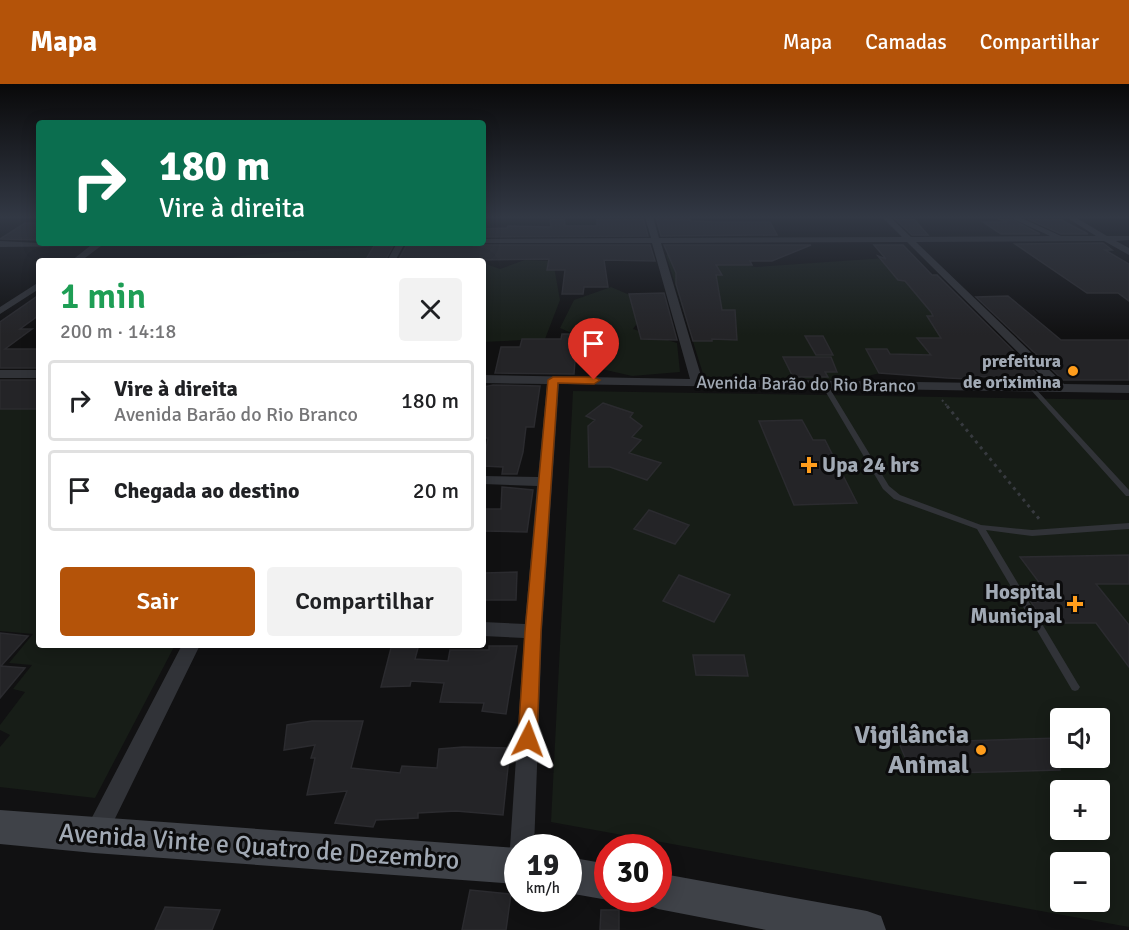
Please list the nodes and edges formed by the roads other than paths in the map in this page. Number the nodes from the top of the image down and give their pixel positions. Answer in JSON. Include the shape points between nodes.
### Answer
{"nodes":[{"id":1,"x":661,"y":256,"type":"edge"},
{"id":2,"x":926,"y":256,"type":"edge"},
{"id":3,"x":36,"y":287,"type":"edge"},
{"id":4,"x":0,"y":312,"type":"edge"},
{"id":5,"x":0,"y":374,"type":"edge"},
{"id":6,"x":36,"y":374,"type":"edge"},
{"id":7,"x":486,"y":379,"type":"edge"},
{"id":8,"x":553,"y":380,"type":"junction"},
{"id":9,"x":697,"y":382,"type":"junction"},
{"id":10,"x":824,"y":384,"type":"junction"},
{"id":11,"x":1032,"y":388,"type":"junction"},
{"id":12,"x":1062,"y":389,"type":"junction"},
{"id":13,"x":1129,"y":389,"type":"edge"},
{"id":14,"x":486,"y":480,"type":"edge"},
{"id":15,"x":546,"y":482,"type":"junction"},
{"id":16,"x":1129,"y":494,"type":"edge"},
{"id":17,"x":1129,"y":526,"type":"edge"},
{"id":18,"x":980,"y":527,"type":"junction"},
{"id":19,"x":486,"y":629,"type":"edge"},
{"id":20,"x":533,"y":631,"type":"junction"},
{"id":21,"x":189,"y":648,"type":"edge"},
{"id":22,"x":1075,"y":687,"type":"dead end"},
{"id":23,"x":0,"y":827,"type":"edge"},
{"id":24,"x":523,"y":834,"type":"edge"},
{"id":25,"x":94,"y":836,"type":"junction"},
{"id":26,"x":504,"y":865,"type":"edge"},
{"id":27,"x":672,"y":894,"type":"edge"},
{"id":28,"x":867,"y":930,"type":"edge"}],
"edges":[{"from":1,"to":9,"type":"street"},
{"from":2,"to":12,"type":"street"},
{"from":3,"to":4,"type":"street"},
{"from":5,"to":6,"type":"street"},
{"from":7,"to":8,"type":"street","name":"Avenida Barão do Rio Branco"},
{"from":8,"to":9,"type":"street","name":"Avenida Barão do Rio Branco"},
{"from":8,"to":15,"type":"street"},
{"from":9,"to":10,"type":"street","name":"Avenida Barão do Rio Branco"},
{"from":10,"to":11,"type":"street","name":"Avenida Barão do Rio Branco"},
{"from":10,"to":18,"type":"lane","via":[[890,492]]},
{"from":11,"to":12,"type":"street","name":"Avenida Barão do Rio Branco"},
{"from":11,"to":16,"type":"lane"},
{"from":12,"to":13,"type":"street","name":"Avenida Barão do Rio Branco"},
{"from":14,"to":15,"type":"street"},
{"from":15,"to":20,"type":"street"},
{"from":17,"to":18,"type":"lane","via":[[1032,533]]},
{"from":18,"to":22,"type":"lane"},
{"from":19,"to":20,"type":"street"},
{"from":20,"to":24,"type":"street"},
{"from":21,"to":25,"type":"street"},
{"from":23,"to":25,"type":"street","name":"Avenida Vinte e Quatro de Dezembro"},
{"from":25,"to":26,"type":"street","name":"Avenida Vinte e Quatro de Dezembro"},
{"from":27,"to":28,"type":"street"}]}
